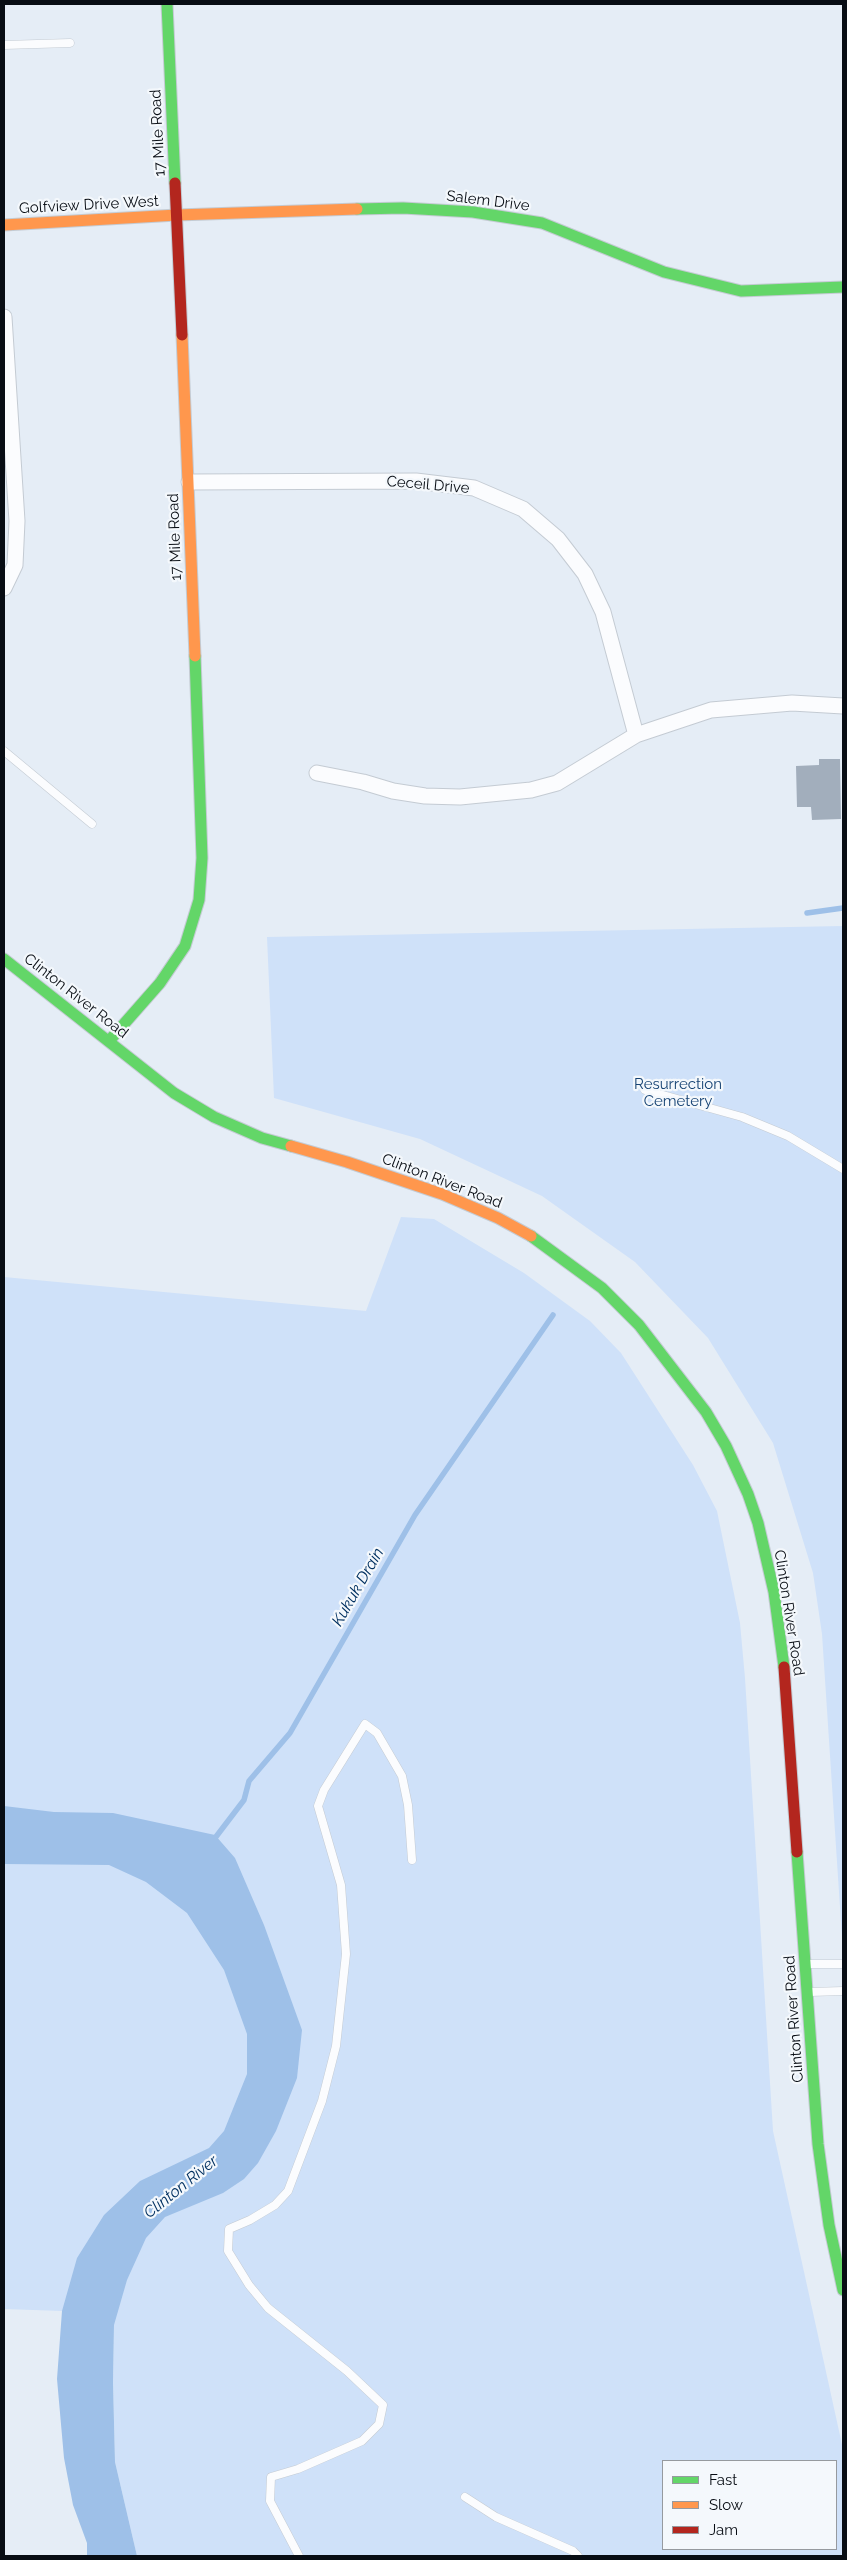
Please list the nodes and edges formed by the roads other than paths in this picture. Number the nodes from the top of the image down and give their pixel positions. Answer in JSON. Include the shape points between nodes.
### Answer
{"nodes":[{"id":1,"x":167,"y":4,"type":"edge"},
{"id":2,"x":70,"y":43,"type":"dead end"},
{"id":3,"x":4,"y":45,"type":"edge"},
{"id":4,"x":177,"y":215,"type":"junction"},
{"id":5,"x":4,"y":225,"type":"edge"},
{"id":6,"x":843,"y":288,"type":"edge"},
{"id":7,"x":4,"y":317,"type":"edge"},
{"id":8,"x":189,"y":482,"type":"junction"},
{"id":9,"x":4,"y":588,"type":"edge"},
{"id":10,"x":843,"y":706,"type":"edge"},
{"id":11,"x":636,"y":735,"type":"junction"},
{"id":12,"x":4,"y":751,"type":"edge"},
{"id":13,"x":317,"y":773,"type":"dead end"},
{"id":14,"x":92,"y":824,"type":"dead end"},
{"id":15,"x":4,"y":959,"type":"edge"},
{"id":16,"x":109,"y":1041,"type":"junction"},
{"id":17,"x":645,"y":1090,"type":"dead end"},
{"id":18,"x":843,"y":1169,"type":"edge"},
{"id":19,"x":412,"y":1860,"type":"dead end"},
{"id":20,"x":806,"y":1964,"type":"junction"},
{"id":21,"x":843,"y":1964,"type":"edge"},
{"id":22,"x":843,"y":1991,"type":"edge"},
{"id":23,"x":808,"y":1992,"type":"junction"},
{"id":24,"x":843,"y":2290,"type":"edge"},
{"id":25,"x":465,"y":2497,"type":"dead end"},
{"id":26,"x":299,"y":2556,"type":"edge"},
{"id":27,"x":578,"y":2556,"type":"edge"}],
"edges":[{"from":1,"to":4,"type":"street","name":"17 Mile Road"},
{"from":2,"to":3,"type":"lane"},
{"from":4,"to":5,"type":"street","name":"Golfview Drive West"},
{"from":4,"to":6,"type":"street","name":"Salem Drive","via":[[404,208],[500,215],[542,223],[664,272],[734,290]]},
{"from":4,"to":8,"type":"street","name":"17 Mile Road"},
{"from":7,"to":9,"type":"street","via":[[17,521],[15,565]]},
{"from":8,"to":11,"type":"street","name":"Ceceil Drive","via":[[416,481],[474,488],[523,509],[558,539],[585,574],[603,612]]},
{"from":8,"to":16,"type":"street","name":"17 Mile Road","via":[[202,858],[199,900],[178,958]]},
{"from":10,"to":11,"type":"street","via":[[792,703],[711,710]]},
{"from":11,"to":13,"type":"street","via":[[557,783],[531,790],[425,796],[393,792]]},
{"from":12,"to":14,"type":"lane"},
{"from":15,"to":16,"type":"street","name":"Clinton River Road"},
{"from":16,"to":20,"type":"street","name":"Clinton River Road","via":[[174,1093],[214,1117],[262,1138],[442,1194],[535,1238],[602,1288],[668,1360],[726,1446],[748,1494],[767,1558],[784,1666]]},
{"from":17,"to":18,"type":"lane","via":[[742,1117],[788,1136]]},
{"from":19,"to":26,"type":"lane","via":[[408,1804],[402,1776],[377,1733],[366,1724],[324,1790],[318,1806],[341,1885],[346,1954],[336,2046],[322,2101],[288,2192],[250,2220],[230,2229],[228,2251],[268,2308],[384,2404],[379,2424],[362,2441],[271,2477],[270,2501]]},
{"from":20,"to":21,"type":"lane"},
{"from":20,"to":23,"type":"street","name":"Clinton River Road"},
{"from":22,"to":23,"type":"lane"},
{"from":23,"to":24,"type":"street","name":"Clinton River Road","via":[[818,2144],[829,2225]]},
{"from":25,"to":27,"type":"lane","via":[[496,2517]]}]}
